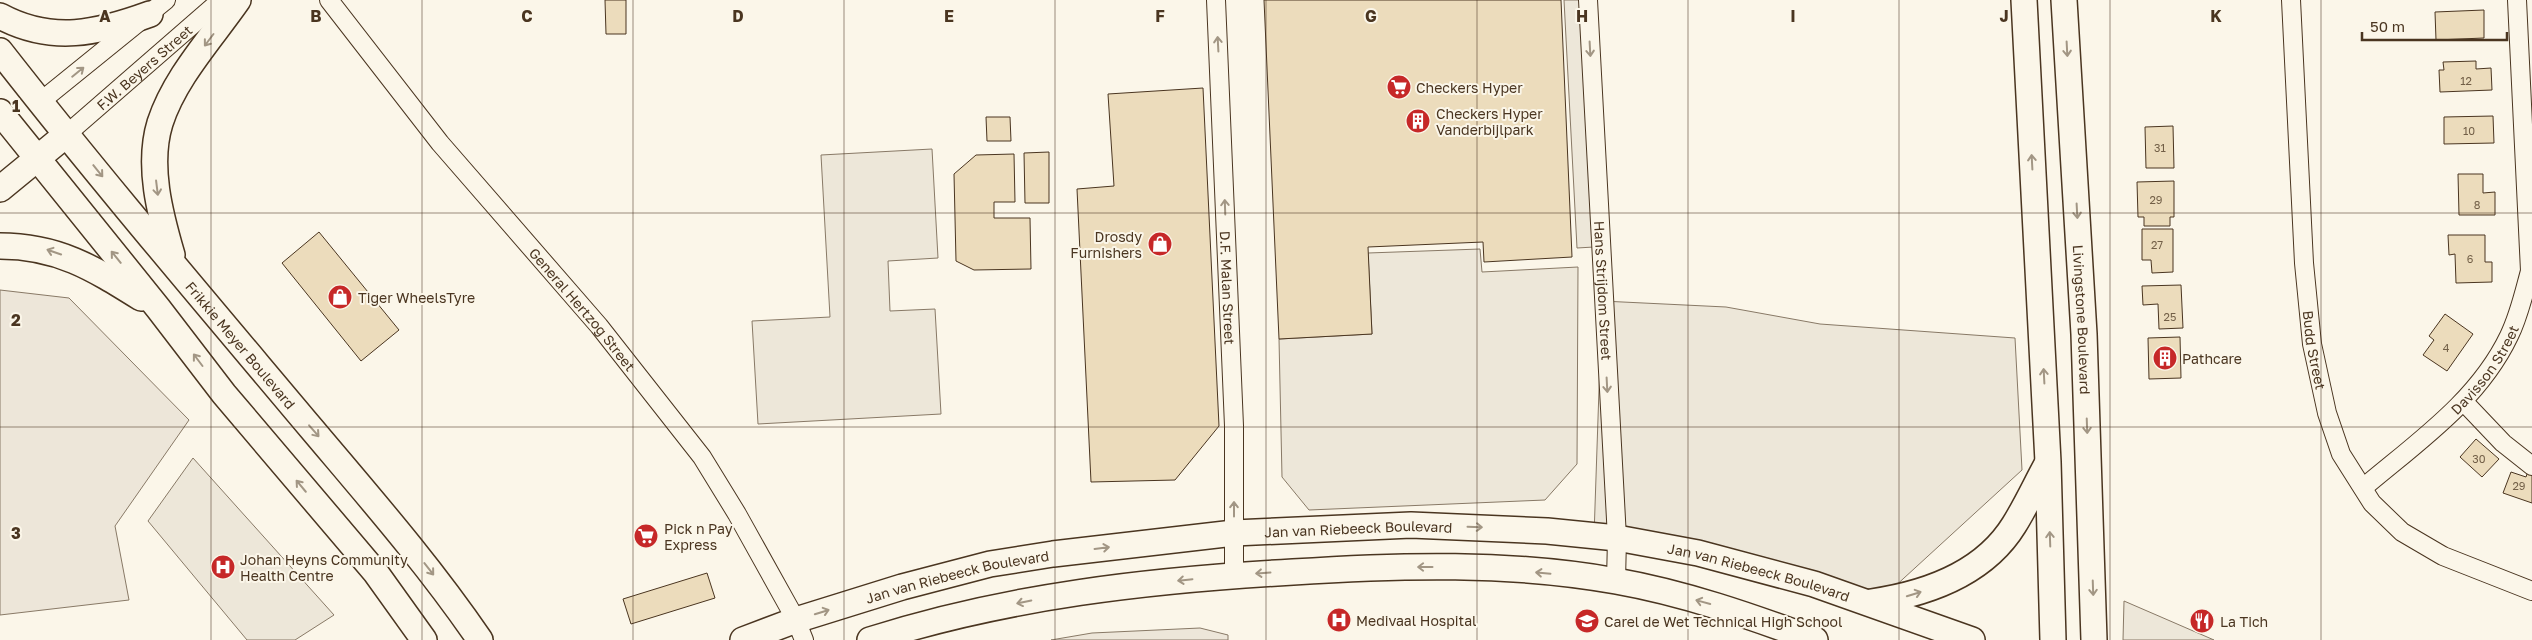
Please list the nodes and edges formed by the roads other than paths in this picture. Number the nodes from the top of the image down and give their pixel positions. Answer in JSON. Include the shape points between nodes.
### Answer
{"nodes":[{"id":1,"x":221,"y":0,"type":"edge"},
{"id":2,"x":238,"y":0,"type":"edge"},
{"id":3,"x":329,"y":0,"type":"edge"},
{"id":4,"x":1216,"y":0,"type":"edge"},
{"id":5,"x":1588,"y":0,"type":"edge"},
{"id":6,"x":2024,"y":0,"type":"edge"},
{"id":7,"x":2064,"y":0,"type":"edge"},
{"id":8,"x":2291,"y":0,"type":"edge"},
{"id":9,"x":2517,"y":0,"type":"edge"},
{"id":10,"x":158,"y":7,"type":"edge"},
{"id":11,"x":0,"y":16,"type":"edge"},
{"id":12,"x":0,"y":51,"type":"edge"},
{"id":13,"x":2526,"y":51,"type":"edge"},
{"id":14,"x":40,"y":102,"type":"junction"},
{"id":15,"x":4,"y":125,"type":"edge"},
{"id":16,"x":67,"y":134,"type":"junction"},
{"id":17,"x":36,"y":158,"type":"junction"},
{"id":18,"x":0,"y":189,"type":"edge"},
{"id":19,"x":0,"y":246,"type":"edge"},
{"id":20,"x":175,"y":265,"type":"junction"},
{"id":21,"x":2531,"y":271,"type":"edge"},
{"id":22,"x":158,"y":308,"type":"junction"},
{"id":23,"x":2464,"y":402,"type":"junction"},
{"id":24,"x":2048,"y":462,"type":"junction"},
{"id":25,"x":2532,"y":466,"type":"edge"},
{"id":26,"x":2363,"y":488,"type":"junction"},
{"id":27,"x":1234,"y":533,"type":"junction"},
{"id":28,"x":1617,"y":538,"type":"junction"},
{"id":29,"x":1234,"y":575,"type":"junction"},
{"id":30,"x":1616,"y":581,"type":"junction"},
{"id":31,"x":2532,"y":590,"type":"edge"},
{"id":32,"x":1866,"y":602,"type":"junction"},
{"id":33,"x":800,"y":630,"type":"edge"},
{"id":34,"x":424,"y":640,"type":"edge"},
{"id":35,"x":480,"y":640,"type":"edge"},
{"id":36,"x":743,"y":640,"type":"edge"},
{"id":37,"x":870,"y":640,"type":"edge"},
{"id":38,"x":1815,"y":640,"type":"edge"},
{"id":39,"x":1972,"y":640,"type":"edge"},
{"id":40,"x":2053,"y":640,"type":"edge"},
{"id":41,"x":2094,"y":640,"type":"edge"}],
"edges":[{"from":1,"to":16,"type":"street","name":"F.W. Beyers Street"},
{"from":2,"to":20,"type":"street","one_way":true,"via":[[180,83],[160,124],[156,152],[160,216]]},
{"from":3,"to":33,"type":"street","name":"General Hertzog Street","via":[[440,143],[599,326],[702,457],[738,514]]},
{"from":27,"to":4,"type":"street","name":"D.F. Malan Street","one_way":true,"via":[[1234,426]]},
{"from":5,"to":28,"type":"street","name":"Hans Strijdom Street","one_way":true},
{"from":24,"to":6,"type":"street","one_way":true},
{"from":7,"to":41,"type":"street","name":"Livingstone Boulevard","one_way":true,"via":[[2084,334]]},
{"from":8,"to":26,"type":"street","name":"Budd Street","via":[[2304,263],[2312,344],[2330,422],[2342,454]]},
{"from":9,"to":13,"type":"street","name":"Davisson Street"},
{"from":10,"to":11,"type":"street","via":[[112,28],[66,34],[39,32]]},
{"from":14,"to":10,"type":"street","one_way":true},
{"from":12,"to":14,"type":"street","name":"Frikkie Meyer Boulevard"},
{"from":13,"to":21,"type":"street","name":"Davisson Street"},
{"from":14,"to":15,"type":"street"},
{"from":14,"to":16,"type":"street","name":"Frikkie Meyer Boulevard"},
{"from":15,"to":17,"type":"street"},
{"from":16,"to":17,"type":"street"},
{"from":16,"to":20,"type":"street","name":"Frikkie Meyer Boulevard","one_way":true},
{"from":17,"to":18,"type":"street"},
{"from":22,"to":17,"type":"street","one_way":true},
{"from":22,"to":19,"type":"street","one_way":true,"via":[[76,260],[48,250]]},
{"from":20,"to":35,"type":"street","name":"Frikkie Meyer Boulevard","one_way":true,"via":[[387,516]]},
{"from":21,"to":23,"type":"street","name":"Davisson Street","via":[[2510,335]]},
{"from":34,"to":22,"type":"street","one_way":true,"via":[[376,573],[224,394]]},
{"from":23,"to":25,"type":"street"},
{"from":23,"to":26,"type":"street","name":"Davisson Street"},
{"from":32,"to":24,"type":"street","one_way":true,"via":[[1907,597],[1959,577],[1982,559],[2013,526]]},
{"from":40,"to":24,"type":"street","one_way":true},
{"from":26,"to":31,"type":"street","name":"Budd Street","via":[[2372,503],[2402,532],[2443,556]]},
{"from":27,"to":28,"type":"street","name":"Jan van Riebeeck Boulevard","one_way":true,"via":[[1411,525]]},
{"from":27,"to":29,"type":"street","name":"D.F. Malan Street"},
{"from":33,"to":27,"type":"street","name":"Jan van Riebeeck Boulevard","one_way":true,"via":[[902,587],[990,564]]},
{"from":28,"to":30,"type":"street","name":"Hans Strijdom Street"},
{"from":28,"to":32,"type":"street","name":"Jan van Riebeeck Boulevard","via":[[1774,572]]},
{"from":30,"to":29,"type":"street","one_way":true,"via":[[1509,570],[1427,566]]},
{"from":29,"to":37,"type":"street","one_way":true,"via":[[1039,598],[958,615]]},
{"from":38,"to":30,"type":"street","one_way":true,"via":[[1709,603]]},
{"from":32,"to":39,"type":"street","name":"Jan van Riebeeck Boulevard"},
{"from":33,"to":36,"type":"street","name":"Jan van Riebeeck Boulevard"}]}
